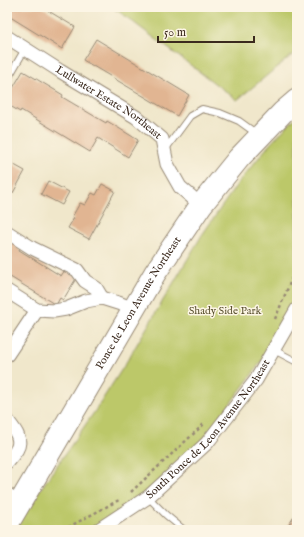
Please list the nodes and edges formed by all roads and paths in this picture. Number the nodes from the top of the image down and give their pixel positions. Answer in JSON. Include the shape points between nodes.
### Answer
{"nodes":[{"id":1,"x":7,"y":37,"type":"edge"},
{"id":2,"x":25,"y":50,"type":"junction"},
{"id":3,"x":7,"y":80,"type":"edge"},
{"id":4,"x":297,"y":100,"type":"edge"},
{"id":5,"x":260,"y":137,"type":"junction"},
{"id":6,"x":164,"y":151,"type":"junction"},
{"id":7,"x":201,"y":205,"type":"junction"},
{"id":8,"x":7,"y":232,"type":"edge"},
{"id":9,"x":297,"y":266,"type":"edge"},
{"id":10,"x":85,"y":281,"type":"junction"},
{"id":11,"x":7,"y":291,"type":"edge"},
{"id":12,"x":102,"y":298,"type":"junction"},
{"id":13,"x":86,"y":301,"type":"junction"},
{"id":14,"x":134,"y":309,"type":"junction"},
{"id":15,"x":297,"y":309,"type":"edge"},
{"id":16,"x":37,"y":310,"type":"junction"},
{"id":17,"x":274,"y":323,"type":"dead end"},
{"id":18,"x":274,"y":350,"type":"junction"},
{"id":19,"x":7,"y":355,"type":"edge"},
{"id":20,"x":297,"y":362,"type":"edge"},
{"id":21,"x":7,"y":420,"type":"edge"},
{"id":22,"x":209,"y":420,"type":"dead end"},
{"id":23,"x":7,"y":462,"type":"edge"},
{"id":24,"x":126,"y":495,"type":"dead end"},
{"id":25,"x":148,"y":497,"type":"junction"},
{"id":26,"x":13,"y":499,"type":"edge"},
{"id":27,"x":120,"y":499,"type":"dead end"},
{"id":28,"x":7,"y":525,"type":"edge"},
{"id":29,"x":63,"y":530,"type":"edge"},
{"id":30,"x":98,"y":530,"type":"edge"},
{"id":31,"x":184,"y":530,"type":"edge"}],
"edges":[{"from":1,"to":2,"type":"street","name":"Lullwater Estate Northeast"},
{"from":2,"to":3,"type":"lane"},
{"from":2,"to":6,"type":"street","name":"Lullwater Estate Northeast","via":[[136,116],[162,139]]},
{"from":4,"to":5,"type":"highway","name":"Ponce de Leon Avenue Northeast"},
{"from":5,"to":6,"type":"lane","via":[[238,121],[202,109],[190,116]]},
{"from":5,"to":7,"type":"highway","name":"Ponce de Leon Avenue Northeast","via":[[239,158]]},
{"from":6,"to":7,"type":"street","name":"Lullwater Estate Northeast","via":[[167,164],[180,187]]},
{"from":7,"to":14,"type":"highway","name":"Ponce de Leon Avenue Northeast"},
{"from":8,"to":10,"type":"street","via":[[32,248],[77,270]]},
{"from":9,"to":17,"type":"path"},
{"from":10,"to":12,"type":"street","via":[[96,288]]},
{"from":10,"to":13,"type":"street"},
{"from":11,"to":16,"type":"street"},
{"from":12,"to":13,"type":"street"},
{"from":12,"to":14,"type":"street"},
{"from":13,"to":16,"type":"street","via":[[66,309]]},
{"from":14,"to":26,"type":"highway","name":"Ponce de Leon Avenue Northeast"},
{"from":15,"to":18,"type":"street","name":"South Ponce de Leon Avenue Northeast"},
{"from":16,"to":19,"type":"street"},
{"from":18,"to":20,"type":"lane"},
{"from":18,"to":25,"type":"street","name":"South Ponce de Leon Avenue Northeast","via":[[256,380],[207,443]]},
{"from":21,"to":23,"type":"street","via":[[17,434],[19,443]]},
{"from":22,"to":24,"type":"path"},
{"from":25,"to":30,"type":"street","name":"South Ponce de Leon Avenue Northeast"},
{"from":25,"to":31,"type":"lane"},
{"from":26,"to":28,"type":"highway","name":"Ponce de Leon Avenue Northeast"},
{"from":27,"to":29,"type":"path"}]}
